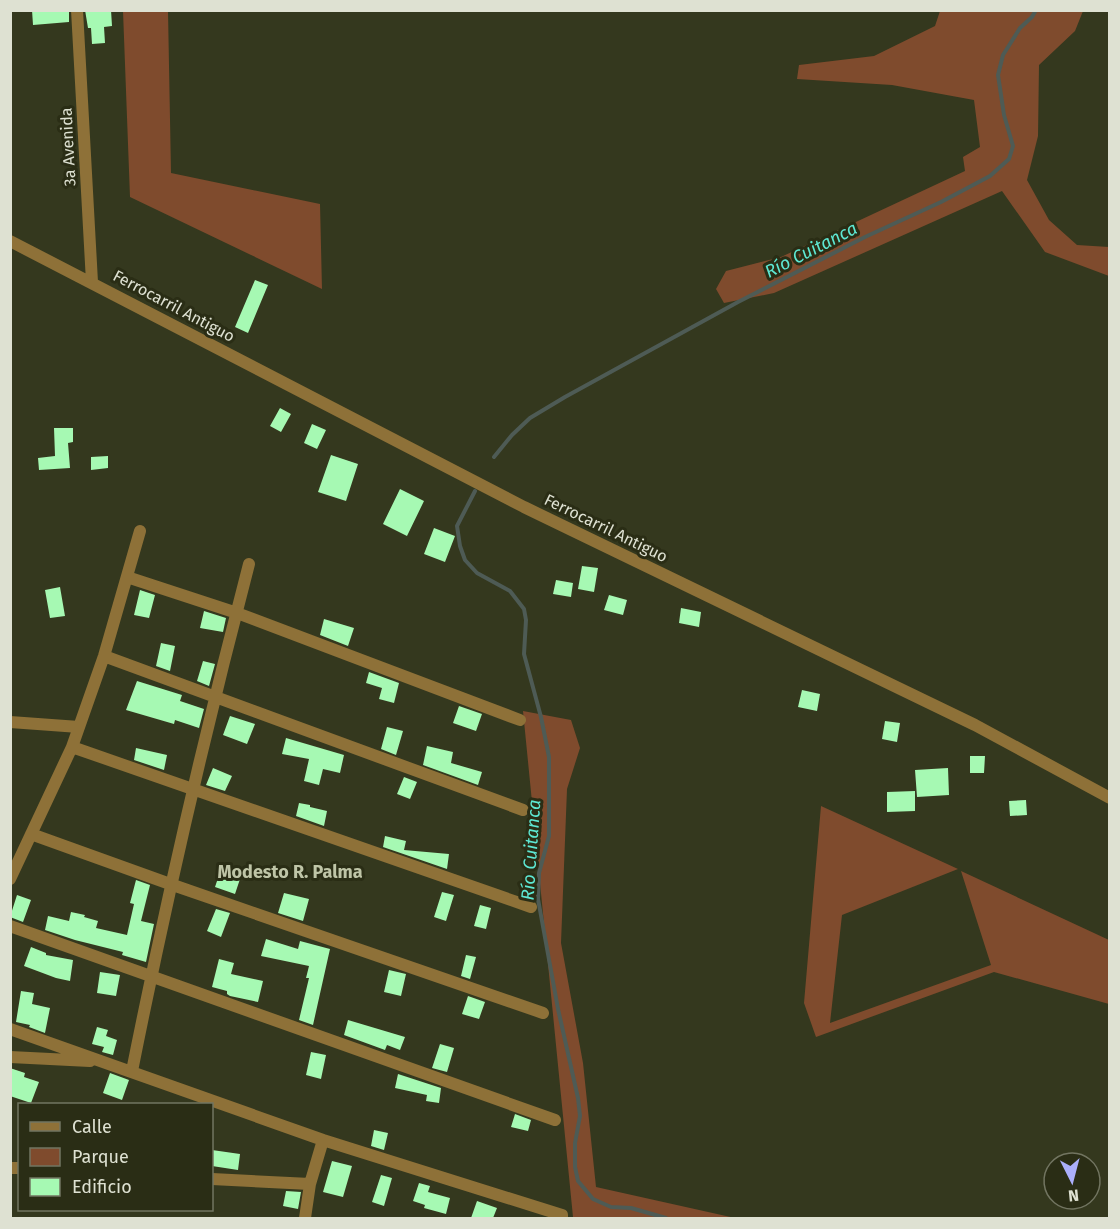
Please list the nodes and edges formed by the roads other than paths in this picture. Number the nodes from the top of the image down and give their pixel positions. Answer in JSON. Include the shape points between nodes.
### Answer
{"nodes":[{"id":1,"x":77,"y":10,"type":"edge"},
{"id":2,"x":10,"y":241,"type":"edge"},
{"id":3,"x":92,"y":282,"type":"junction"},
{"id":4,"x":140,"y":531,"type":"dead end"},
{"id":5,"x":249,"y":564,"type":"dead end"},
{"id":6,"x":127,"y":577,"type":"junction"},
{"id":7,"x":237,"y":613,"type":"junction"},
{"id":8,"x":104,"y":656,"type":"junction"},
{"id":9,"x":214,"y":697,"type":"junction"},
{"id":10,"x":520,"y":720,"type":"dead end"},
{"id":11,"x":10,"y":722,"type":"edge"},
{"id":12,"x":79,"y":728,"type":"junction"},
{"id":13,"x":72,"y":747,"type":"junction"},
{"id":14,"x":192,"y":790,"type":"junction"},
{"id":15,"x":1110,"y":798,"type":"edge"},
{"id":16,"x":523,"y":810,"type":"dead end"},
{"id":17,"x":32,"y":834,"type":"junction"},
{"id":18,"x":10,"y":879,"type":"edge"},
{"id":19,"x":170,"y":884,"type":"junction"},
{"id":20,"x":531,"y":907,"type":"dead end"},
{"id":21,"x":10,"y":926,"type":"edge"},
{"id":22,"x":151,"y":976,"type":"junction"},
{"id":23,"x":543,"y":1012,"type":"dead end"},
{"id":24,"x":10,"y":1029,"type":"edge"},
{"id":25,"x":10,"y":1057,"type":"edge"},
{"id":26,"x":107,"y":1062,"type":"junction"},
{"id":27,"x":132,"y":1071,"type":"junction"},
{"id":28,"x":555,"y":1120,"type":"dead end"},
{"id":29,"x":324,"y":1140,"type":"junction"},
{"id":30,"x":213,"y":1179,"type":"edge"},
{"id":31,"x":310,"y":1184,"type":"junction"},
{"id":32,"x":305,"y":1218,"type":"edge"},
{"id":33,"x":562,"y":1218,"type":"edge"}],
"edges":[{"from":1,"to":3,"type":"street","name":"3a Avenida"},
{"from":2,"to":3,"type":"street","name":"Ferrocarril Antiguo"},
{"from":3,"to":15,"type":"street","name":"Ferrocarril Antiguo","via":[[524,507],[975,725]]},
{"from":4,"to":6,"type":"street"},
{"from":5,"to":7,"type":"street"},
{"from":6,"to":7,"type":"street"},
{"from":6,"to":8,"type":"street"},
{"from":7,"to":9,"type":"street"},
{"from":7,"to":10,"type":"street"},
{"from":8,"to":9,"type":"street"},
{"from":8,"to":12,"type":"street"},
{"from":9,"to":14,"type":"street"},
{"from":9,"to":16,"type":"street"},
{"from":11,"to":12,"type":"street"},
{"from":12,"to":13,"type":"street"},
{"from":13,"to":14,"type":"street"},
{"from":13,"to":17,"type":"street"},
{"from":14,"to":19,"type":"street"},
{"from":14,"to":20,"type":"street"},
{"from":17,"to":18,"type":"street"},
{"from":17,"to":19,"type":"street"},
{"from":19,"to":22,"type":"street"},
{"from":19,"to":23,"type":"street"},
{"from":21,"to":22,"type":"street"},
{"from":22,"to":27,"type":"street"},
{"from":22,"to":28,"type":"street"},
{"from":24,"to":26,"type":"street"},
{"from":25,"to":26,"type":"street"},
{"from":26,"to":27,"type":"street"},
{"from":27,"to":29,"type":"street"},
{"from":29,"to":31,"type":"street"},
{"from":29,"to":33,"type":"street"},
{"from":30,"to":31,"type":"street"},
{"from":31,"to":32,"type":"street"}]}
